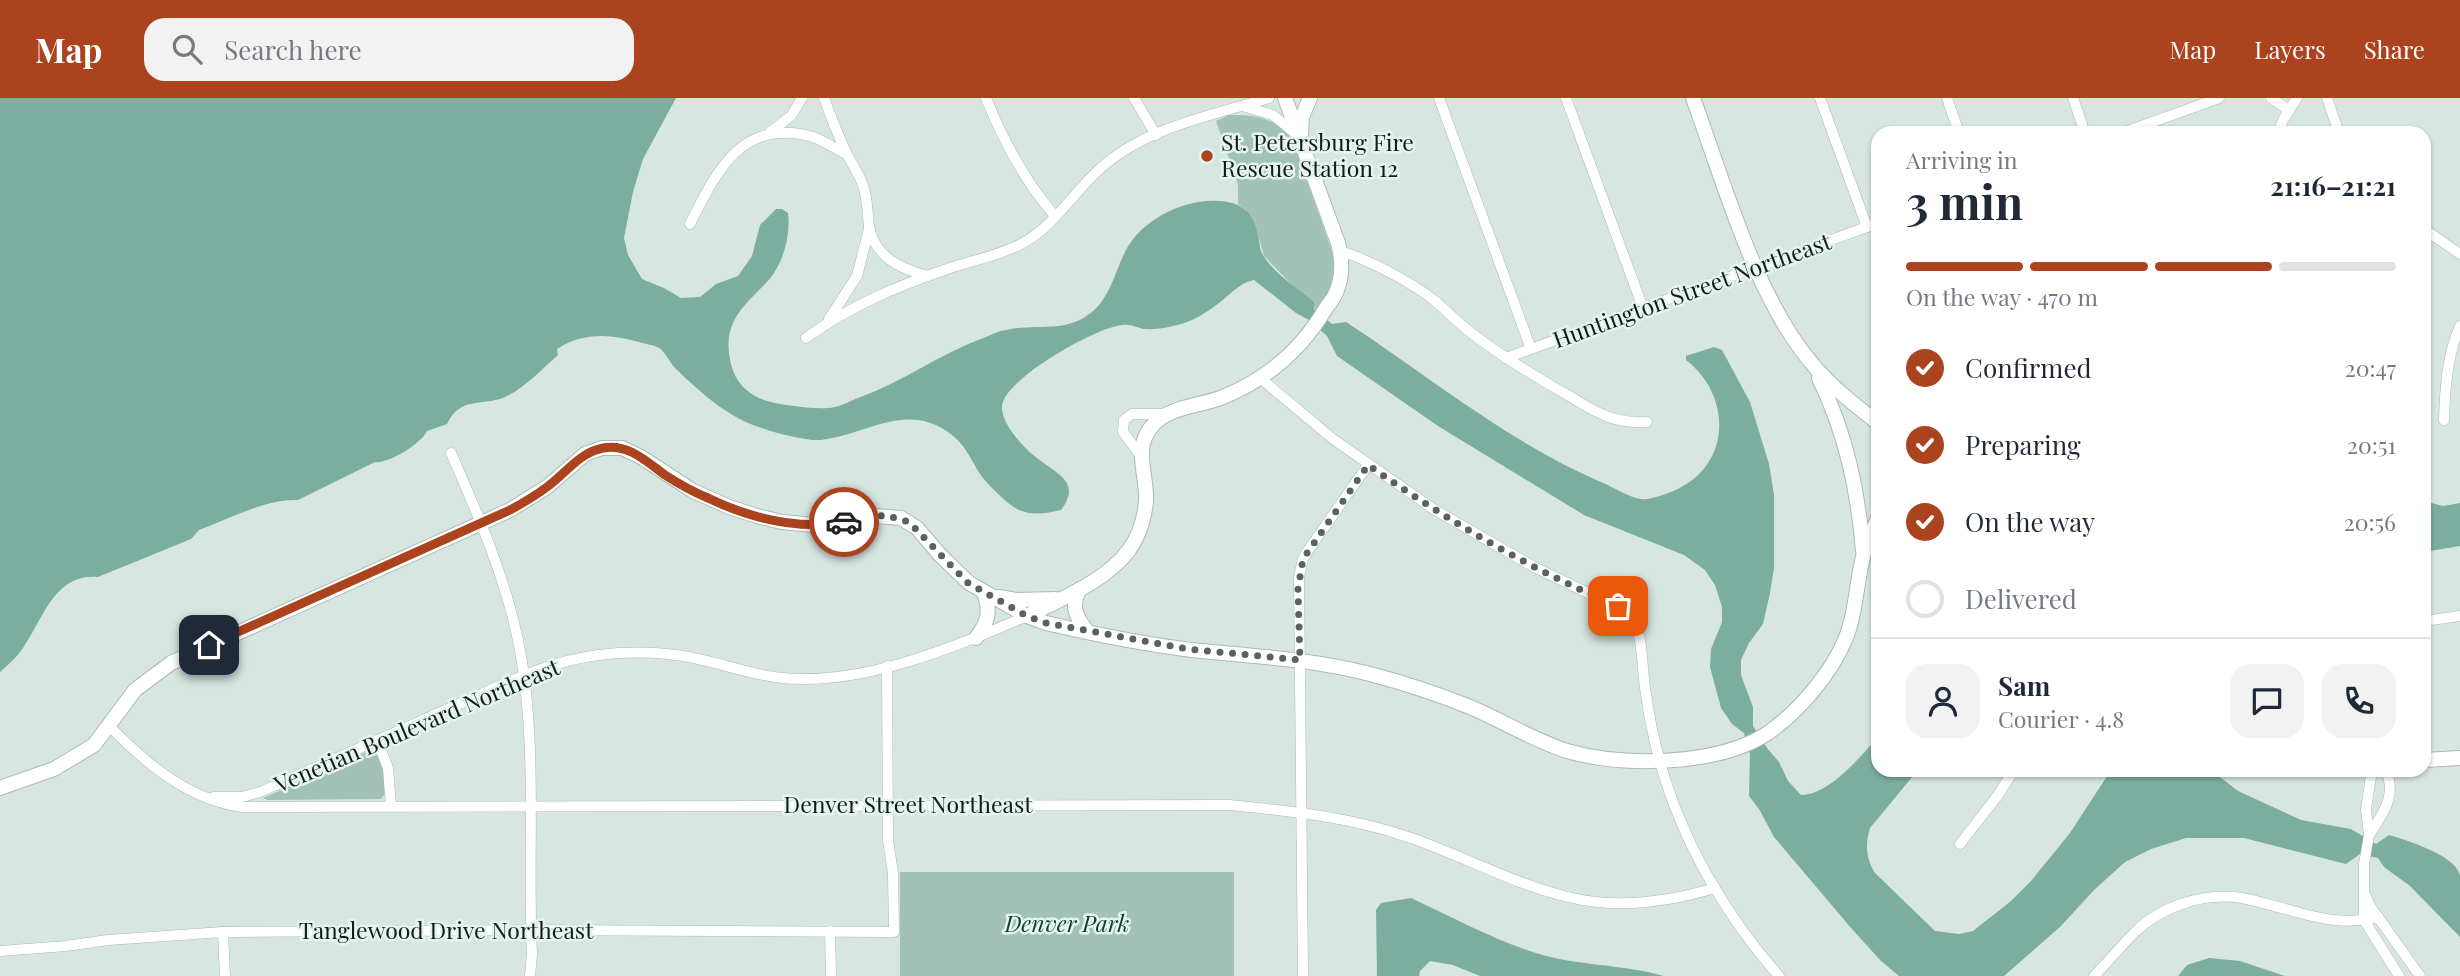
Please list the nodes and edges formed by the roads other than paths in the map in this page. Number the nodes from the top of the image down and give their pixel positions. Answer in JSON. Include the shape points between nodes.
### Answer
{"nodes":[{"id":1,"x":802,"y":98,"type":"edge"},
{"id":2,"x":824,"y":98,"type":"edge"},
{"id":3,"x":986,"y":98,"type":"edge"},
{"id":4,"x":1134,"y":98,"type":"edge"},
{"id":5,"x":1269,"y":98,"type":"edge"},
{"id":6,"x":1285,"y":98,"type":"edge"},
{"id":7,"x":1310,"y":98,"type":"edge"},
{"id":8,"x":1439,"y":98,"type":"edge"},
{"id":9,"x":1566,"y":98,"type":"edge"},
{"id":10,"x":1693,"y":98,"type":"edge"},
{"id":11,"x":1820,"y":98,"type":"edge"},
{"id":12,"x":1947,"y":98,"type":"edge"},
{"id":13,"x":2073,"y":98,"type":"edge"},
{"id":14,"x":2219,"y":98,"type":"edge"},
{"id":15,"x":2270,"y":98,"type":"edge"},
{"id":16,"x":2297,"y":98,"type":"edge"},
{"id":17,"x":2327,"y":98,"type":"edge"},
{"id":18,"x":2201,"y":101,"type":"edge"},
{"id":19,"x":1242,"y":106,"type":"junction"},
{"id":20,"x":2289,"y":110,"type":"junction"},
{"id":21,"x":1957,"y":126,"type":"edge"},
{"id":22,"x":2083,"y":126,"type":"edge"},
{"id":23,"x":2139,"y":126,"type":"edge"},
{"id":24,"x":2281,"y":126,"type":"edge"},
{"id":25,"x":2337,"y":126,"type":"edge"},
{"id":26,"x":767,"y":134,"type":"junction"},
{"id":27,"x":1156,"y":135,"type":"junction"},
{"id":28,"x":1300,"y":139,"type":"junction"},
{"id":29,"x":847,"y":155,"type":"junction"},
{"id":30,"x":1055,"y":216,"type":"junction"},
{"id":31,"x":690,"y":223,"type":"dead end"},
{"id":32,"x":869,"y":226,"type":"junction"},
{"id":33,"x":1871,"y":226,"type":"edge"},
{"id":34,"x":1867,"y":227,"type":"junction"},
{"id":35,"x":2431,"y":234,"type":"edge"},
{"id":36,"x":1340,"y":251,"type":"junction"},
{"id":37,"x":2460,"y":254,"type":"edge"},
{"id":38,"x":1755,"y":268,"type":"junction"},
{"id":39,"x":928,"y":276,"type":"junction"},
{"id":40,"x":1643,"y":308,"type":"junction"},
{"id":41,"x":827,"y":322,"type":"junction"},
{"id":42,"x":2460,"y":326,"type":"edge"},
{"id":43,"x":806,"y":338,"type":"dead end"},
{"id":44,"x":1531,"y":349,"type":"junction"},
{"id":45,"x":1506,"y":358,"type":"junction"},
{"id":46,"x":1812,"y":365,"type":"junction"},
{"id":47,"x":1260,"y":378,"type":"junction"},
{"id":48,"x":1167,"y":414,"type":"junction"},
{"id":49,"x":1871,"y":417,"type":"edge"},
{"id":50,"x":2444,"y":420,"type":"dead end"},
{"id":51,"x":1647,"y":422,"type":"dead end"},
{"id":52,"x":452,"y":453,"type":"dead end"},
{"id":53,"x":1140,"y":456,"type":"junction"},
{"id":54,"x":1368,"y":465,"type":"junction"},
{"id":55,"x":482,"y":524,"type":"junction"},
{"id":56,"x":1871,"y":536,"type":"edge"},
{"id":57,"x":1863,"y":556,"type":"junction"},
{"id":58,"x":1080,"y":589,"type":"junction"},
{"id":59,"x":984,"y":593,"type":"junction"},
{"id":60,"x":1062,"y":598,"type":"junction"},
{"id":61,"x":1027,"y":616,"type":"junction"},
{"id":62,"x":2460,"y":616,"type":"edge"},
{"id":63,"x":2431,"y":620,"type":"edge"},
{"id":64,"x":1087,"y":631,"type":"junction"},
{"id":65,"x":976,"y":638,"type":"junction"},
{"id":66,"x":1300,"y":660,"type":"junction"},
{"id":67,"x":887,"y":666,"type":"junction"},
{"id":68,"x":524,"y":675,"type":"junction"},
{"id":69,"x":110,"y":727,"type":"junction"},
{"id":70,"x":377,"y":740,"type":"junction"},
{"id":71,"x":2460,"y":758,"type":"edge"},
{"id":72,"x":2431,"y":760,"type":"edge"},
{"id":73,"x":1660,"y":761,"type":"junction"},
{"id":74,"x":2010,"y":777,"type":"edge"},
{"id":75,"x":2371,"y":777,"type":"edge"},
{"id":76,"x":2388,"y":777,"type":"edge"},
{"id":77,"x":0,"y":788,"type":"edge"},
{"id":78,"x":205,"y":796,"type":"junction"},
{"id":79,"x":530,"y":805,"type":"junction"},
{"id":80,"x":887,"y":805,"type":"junction"},
{"id":81,"x":391,"y":806,"type":"junction"},
{"id":82,"x":1300,"y":812,"type":"junction"},
{"id":83,"x":2370,"y":835,"type":"junction"},
{"id":84,"x":1960,"y":844,"type":"dead end"},
{"id":85,"x":2363,"y":887,"type":"junction"},
{"id":86,"x":1715,"y":888,"type":"junction"},
{"id":87,"x":2378,"y":917,"type":"junction"},
{"id":88,"x":2364,"y":920,"type":"junction"},
{"id":89,"x":531,"y":930,"type":"junction"},
{"id":90,"x":830,"y":931,"type":"junction"},
{"id":91,"x":223,"y":932,"type":"junction"},
{"id":92,"x":0,"y":951,"type":"edge"},
{"id":93,"x":225,"y":976,"type":"edge"},
{"id":94,"x":530,"y":976,"type":"edge"},
{"id":95,"x":831,"y":976,"type":"edge"},
{"id":96,"x":1303,"y":976,"type":"edge"},
{"id":97,"x":1779,"y":976,"type":"edge"},
{"id":98,"x":2094,"y":976,"type":"edge"},
{"id":99,"x":2399,"y":976,"type":"edge"},
{"id":100,"x":2420,"y":976,"type":"edge"}],
"edges":[{"from":1,"to":26,"type":"street","via":[[791,116]]},
{"from":2,"to":29,"type":"street"},
{"from":3,"to":30,"type":"street","via":[[1015,158]]},
{"from":4,"to":27,"type":"street"},
{"from":5,"to":19,"type":"street"},
{"from":6,"to":28,"type":"street"},
{"from":7,"to":28,"type":"street"},
{"from":8,"to":44,"type":"street"},
{"from":9,"to":40,"type":"street"},
{"from":10,"to":38,"type":"street"},
{"from":11,"to":34,"type":"street"},
{"from":12,"to":21,"type":"street"},
{"from":13,"to":22,"type":"street"},
{"from":14,"to":18,"type":"street"},
{"from":15,"to":20,"type":"street"},
{"from":16,"to":20,"type":"street"},
{"from":17,"to":25,"type":"street"},
{"from":18,"to":23,"type":"street"},
{"from":19,"to":27,"type":"street"},
{"from":19,"to":28,"type":"street","via":[[1273,115]]},
{"from":20,"to":24,"type":"street"},
{"from":26,"to":29,"type":"street","via":[[815,138]]},
{"from":26,"to":31,"type":"street","via":[[739,148],[723,166]]},
{"from":27,"to":30,"type":"street","via":[[1102,166]]},
{"from":28,"to":36,"type":"street"},
{"from":29,"to":32,"type":"street","via":[[867,198]]},
{"from":30,"to":39,"type":"street","via":[[1023,243]]},
{"from":32,"to":39,"type":"street","via":[[885,257],[903,269]]},
{"from":32,"to":41,"type":"street","via":[[858,276]]},
{"from":33,"to":34,"type":"street","name":"Huntington Street Northeast"},
{"from":34,"to":38,"type":"street","name":"Huntington Street Northeast"},
{"from":35,"to":37,"type":"street"},
{"from":36,"to":45,"type":"street","via":[[1363,258],[1417,288]]},
{"from":36,"to":47,"type":"street","via":[[1337,291],[1322,315],[1285,359]]},
{"from":38,"to":40,"type":"street","name":"Huntington Street Northeast"},
{"from":38,"to":46,"type":"street"},
{"from":39,"to":41,"type":"street"},
{"from":40,"to":44,"type":"street","name":"Huntington Street Northeast"},
{"from":41,"to":43,"type":"street"},
{"from":42,"to":50,"type":"street","via":[[2447,378]]},
{"from":44,"to":45,"type":"street","name":"Huntington Street Northeast"},
{"from":45,"to":51,"type":"street","via":[[1610,419]]},
{"from":46,"to":49,"type":"street"},
{"from":46,"to":57,"type":"street","via":[[1848,453],[1857,489]]},
{"from":47,"to":48,"type":"street","via":[[1219,398]]},
{"from":47,"to":54,"type":"street"},
{"from":48,"to":53,"type":"street","via":[[1147,433]]},
{"from":48,"to":53,"type":"street","via":[[1132,414],[1124,421],[1122,432]]},
{"from":52,"to":55,"type":"street"},
{"from":53,"to":58,"type":"street","via":[[1146,501],[1141,526],[1123,556]]},
{"from":54,"to":66,"type":"street","via":[[1303,559],[1298,589]]},
{"from":54,"to":73,"type":"street","via":[[1482,538],[1628,612],[1637,626]]},
{"from":55,"to":59,"type":"street","via":[[530,498],[585,454],[616,447],[629,450],[708,499],[757,516],[813,525],[876,516],[901,518]]},
{"from":55,"to":68,"type":"street","via":[[514,622]]},
{"from":55,"to":69,"type":"street","via":[[171,663],[135,690]]},
{"from":56,"to":57,"type":"street"},
{"from":57,"to":73,"type":"street","via":[[1845,639],[1795,709],[1767,733],[1739,746]]},
{"from":58,"to":60,"type":"street"},
{"from":58,"to":64,"type":"street","via":[[1075,613]]},
{"from":59,"to":60,"type":"street","via":[[1016,600]]},
{"from":59,"to":61,"type":"street"},
{"from":59,"to":65,"type":"street","via":[[988,618]]},
{"from":60,"to":61,"type":"street"},
{"from":61,"to":64,"type":"street"},
{"from":61,"to":65,"type":"street","name":"Venetian Boulevard Northeast"},
{"from":62,"to":63,"type":"street"},
{"from":64,"to":66,"type":"street","via":[[1188,649]]},
{"from":65,"to":67,"type":"street","name":"Venetian Boulevard Northeast"},
{"from":66,"to":73,"type":"street","via":[[1368,673],[1429,692],[1574,753]]},
{"from":66,"to":82,"type":"street"},
{"from":67,"to":68,"type":"street","name":"Venetian Boulevard Northeast","via":[[830,677],[786,678],[695,658],[638,652],[596,655]]},
{"from":67,"to":80,"type":"street"},
{"from":68,"to":70,"type":"street","name":"Venetian Boulevard Northeast"},
{"from":68,"to":79,"type":"street"},
{"from":69,"to":77,"type":"street","via":[[94,744],[54,769]]},
{"from":69,"to":78,"type":"street","name":"Denver Street Northeast","via":[[156,770]]},
{"from":70,"to":78,"type":"street","name":"Venetian Boulevard Northeast","via":[[260,792],[243,797]]},
{"from":70,"to":81,"type":"street","via":[[388,768]]},
{"from":71,"to":72,"type":"street"},
{"from":73,"to":86,"type":"street","via":[[1686,833]]},
{"from":74,"to":84,"type":"street"},
{"from":75,"to":83,"type":"street","via":[[2366,809]]},
{"from":76,"to":83,"type":"street","via":[[2388,805]]},
{"from":78,"to":81,"type":"street","name":"Denver Street Northeast","via":[[242,807]]},
{"from":79,"to":80,"type":"street","name":"Denver Street Northeast"},
{"from":79,"to":81,"type":"street","name":"Denver Street Northeast"},
{"from":79,"to":89,"type":"street"},
{"from":80,"to":82,"type":"street","name":"Denver Street Northeast","via":[[1230,805]]},
{"from":80,"to":90,"type":"street","name":"Tanglewood Drive Northeast","via":[[894,932]]},
{"from":82,"to":86,"type":"street","name":"Denver Street Northeast","via":[[1405,836],[1570,898],[1649,902]]},
{"from":82,"to":96,"type":"street"},
{"from":83,"to":85,"type":"street"},
{"from":85,"to":87,"type":"street"},
{"from":85,"to":88,"type":"street"},
{"from":86,"to":97,"type":"street"},
{"from":87,"to":88,"type":"street"},
{"from":87,"to":100,"type":"street"},
{"from":88,"to":98,"type":"street","via":[[2333,922],[2241,898],[2198,900],[2174,906],[2149,921]]},
{"from":88,"to":99,"type":"street"},
{"from":89,"to":90,"type":"street","name":"Tanglewood Drive Northeast"},
{"from":89,"to":91,"type":"street","name":"Tanglewood Drive Northeast"},
{"from":89,"to":94,"type":"street"},
{"from":90,"to":95,"type":"street"},
{"from":91,"to":92,"type":"street","name":"Tanglewood Drive Northeast"},
{"from":91,"to":93,"type":"street"}]}
